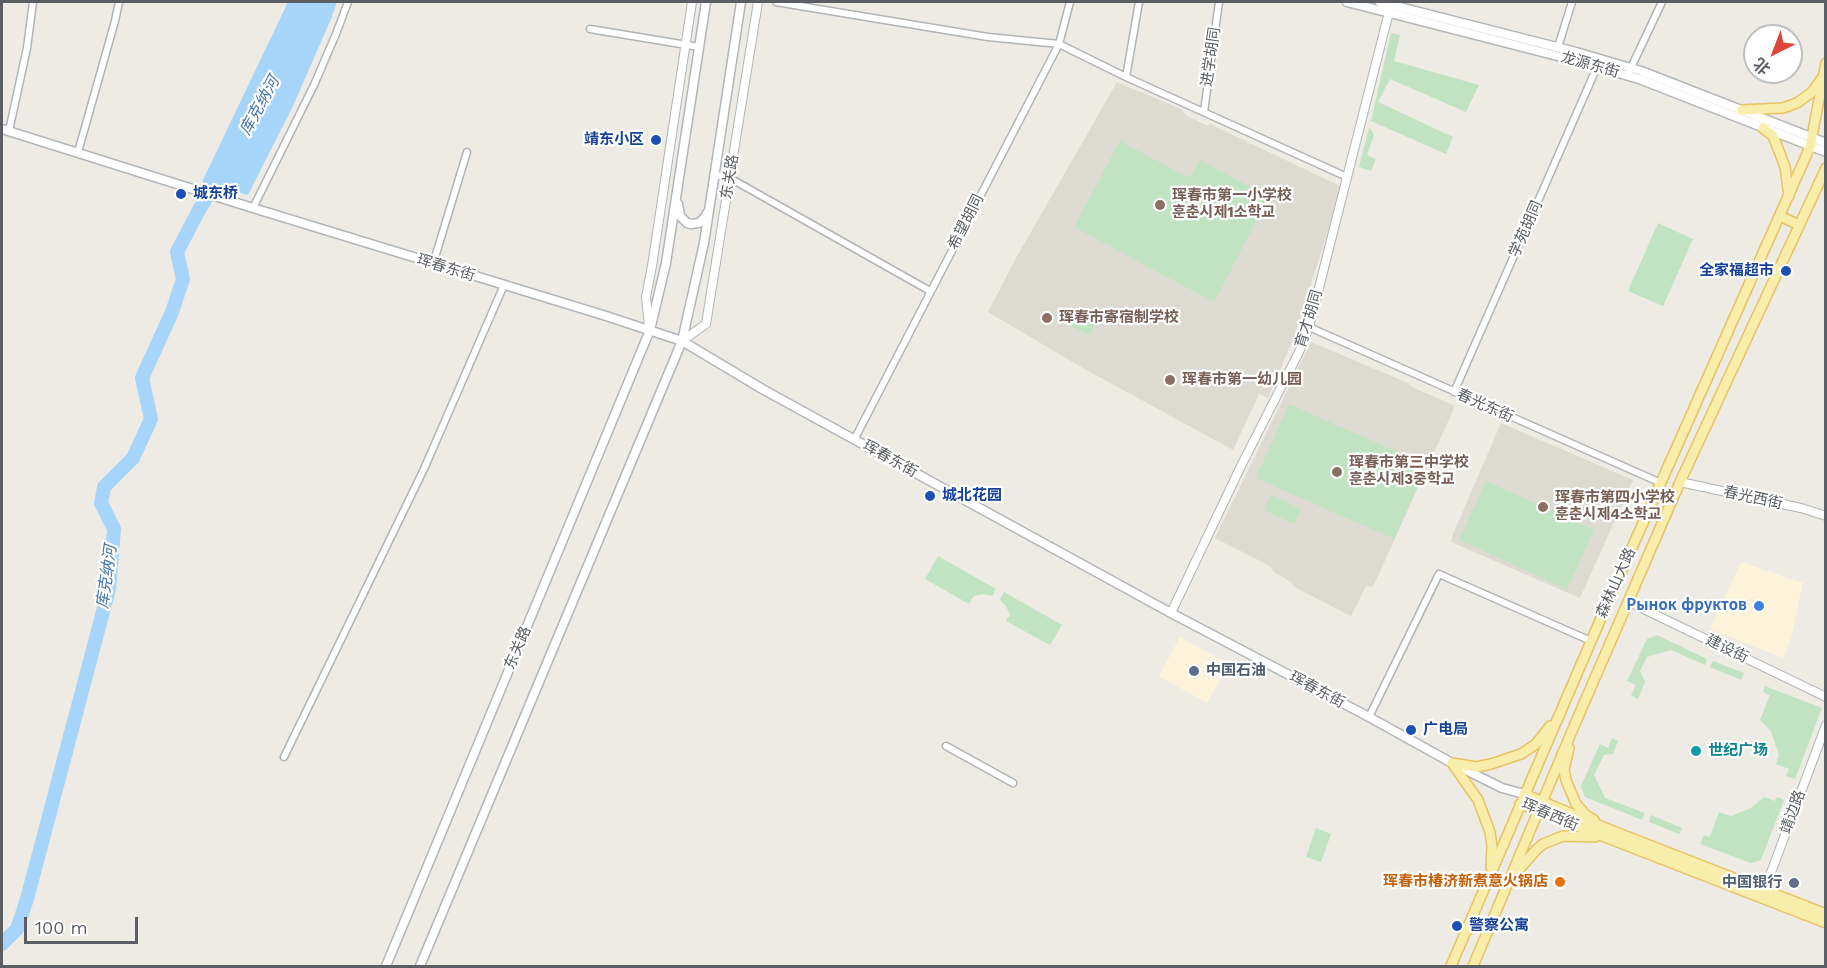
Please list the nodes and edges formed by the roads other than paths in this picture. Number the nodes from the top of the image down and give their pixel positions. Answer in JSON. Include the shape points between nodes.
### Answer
{"nodes":[{"id":1,"x":33,"y":2,"type":"edge"},
{"id":2,"x":119,"y":2,"type":"edge"},
{"id":3,"x":348,"y":2,"type":"edge"},
{"id":4,"x":692,"y":2,"type":"edge"},
{"id":5,"x":706,"y":2,"type":"edge"},
{"id":6,"x":741,"y":2,"type":"edge"},
{"id":7,"x":758,"y":2,"type":"edge"},
{"id":8,"x":776,"y":2,"type":"edge"},
{"id":9,"x":1070,"y":2,"type":"edge"},
{"id":10,"x":1139,"y":2,"type":"edge"},
{"id":11,"x":1219,"y":2,"type":"edge"},
{"id":12,"x":1347,"y":2,"type":"edge"},
{"id":13,"x":1380,"y":2,"type":"edge"},
{"id":14,"x":1572,"y":2,"type":"edge"},
{"id":15,"x":1662,"y":2,"type":"edge"},
{"id":16,"x":1390,"y":6,"type":"edge"},
{"id":17,"x":590,"y":29,"type":"dead end"},
{"id":18,"x":1059,"y":44,"type":"junction"},
{"id":19,"x":685,"y":45,"type":"junction"},
{"id":20,"x":699,"y":47,"type":"junction"},
{"id":21,"x":1558,"y":47,"type":"junction"},
{"id":22,"x":1826,"y":63,"type":"edge"},
{"id":23,"x":1597,"y":67,"type":"junction"},
{"id":24,"x":1629,"y":72,"type":"junction"},
{"id":25,"x":1823,"y":76,"type":"junction"},
{"id":26,"x":1126,"y":77,"type":"junction"},
{"id":27,"x":1742,"y":110,"type":"junction"},
{"id":28,"x":1204,"y":112,"type":"junction"},
{"id":29,"x":1763,"y":128,"type":"junction"},
{"id":30,"x":5,"y":130,"type":"edge"},
{"id":31,"x":1811,"y":143,"type":"junction"},
{"id":32,"x":1826,"y":143,"type":"edge"},
{"id":33,"x":78,"y":152,"type":"junction"},
{"id":34,"x":467,"y":152,"type":"dead end"},
{"id":35,"x":1826,"y":152,"type":"edge"},
{"id":36,"x":1826,"y":168,"type":"edge"},
{"id":37,"x":715,"y":175,"type":"junction"},
{"id":38,"x":1347,"y":177,"type":"junction"},
{"id":39,"x":730,"y":178,"type":"junction"},
{"id":40,"x":1826,"y":188,"type":"edge"},
{"id":41,"x":677,"y":192,"type":"junction"},
{"id":42,"x":1789,"y":196,"type":"junction"},
{"id":43,"x":711,"y":202,"type":"junction"},
{"id":44,"x":1810,"y":203,"type":"junction"},
{"id":45,"x":250,"y":207,"type":"junction"},
{"id":46,"x":1780,"y":216,"type":"junction"},
{"id":47,"x":1799,"y":225,"type":"junction"},
{"id":48,"x":433,"y":264,"type":"junction"},
{"id":49,"x":504,"y":285,"type":"junction"},
{"id":50,"x":930,"y":291,"type":"junction"},
{"id":51,"x":1309,"y":327,"type":"junction"},
{"id":52,"x":650,"y":330,"type":"junction"},
{"id":53,"x":682,"y":341,"type":"junction"},
{"id":54,"x":1454,"y":392,"type":"junction"},
{"id":55,"x":854,"y":440,"type":"junction"},
{"id":56,"x":1680,"y":482,"type":"junction"},
{"id":57,"x":1661,"y":483,"type":"junction"},
{"id":58,"x":1826,"y":516,"type":"edge"},
{"id":59,"x":1629,"y":602,"type":"junction"},
{"id":60,"x":1171,"y":613,"type":"junction"},
{"id":61,"x":1591,"y":641,"type":"junction"},
{"id":62,"x":1826,"y":697,"type":"edge"},
{"id":63,"x":1559,"y":715,"type":"junction"},
{"id":64,"x":1369,"y":717,"type":"junction"},
{"id":65,"x":1575,"y":724,"type":"junction"},
{"id":66,"x":1826,"y":725,"type":"edge"},
{"id":67,"x":945,"y":746,"type":"dead end"},
{"id":68,"x":284,"y":757,"type":"dead end"},
{"id":69,"x":1452,"y":763,"type":"junction"},
{"id":70,"x":1013,"y":783,"type":"dead end"},
{"id":71,"x":1502,"y":788,"type":"junction"},
{"id":72,"x":1524,"y":794,"type":"junction"},
{"id":73,"x":1542,"y":802,"type":"junction"},
{"id":74,"x":1520,"y":804,"type":"junction"},
{"id":75,"x":1538,"y":812,"type":"junction"},
{"id":76,"x":1608,"y":829,"type":"junction"},
{"id":77,"x":1620,"y":842,"type":"junction"},
{"id":78,"x":1491,"y":873,"type":"junction"},
{"id":79,"x":1510,"y":880,"type":"junction"},
{"id":80,"x":1763,"y":894,"type":"junction"},
{"id":81,"x":1826,"y":914,"type":"edge"},
{"id":82,"x":1826,"y":923,"type":"edge"},
{"id":83,"x":386,"y":966,"type":"edge"},
{"id":84,"x":420,"y":966,"type":"edge"},
{"id":85,"x":1451,"y":966,"type":"edge"},
{"id":86,"x":1473,"y":966,"type":"edge"}],
"edges":[{"from":1,"to":30,"type":"street","via":[[27,48]]},
{"from":2,"to":33,"type":"street"},
{"from":3,"to":45,"type":"street","via":[[314,85]]},
{"from":4,"to":19,"type":"street","name":"东关路"},
{"from":5,"to":20,"type":"main road","name":"东关路"},
{"from":6,"to":37,"type":"main road","name":"东关路"},
{"from":7,"to":39,"type":"street","name":"东关路"},
{"from":8,"to":18,"type":"street","via":[[988,37]]},
{"from":9,"to":18,"type":"street","name":"希望胡同"},
{"from":10,"to":26,"type":"street"},
{"from":11,"to":28,"type":"street","name":"进学胡同"},
{"from":12,"to":16,"type":"main road","name":"龙源东街"},
{"from":13,"to":16,"type":"main road","name":"龙源东街"},
{"from":14,"to":21,"type":"street"},
{"from":15,"to":24,"type":"street"},
{"from":16,"to":21,"type":"main road","name":"龙源东街"},
{"from":16,"to":23,"type":"main road","name":"龙源东街"},
{"from":16,"to":38,"type":"street","name":"育才胡同"},
{"from":17,"to":19,"type":"street"},
{"from":18,"to":26,"type":"street"},
{"from":18,"to":50,"type":"street","name":"希望胡同"},
{"from":19,"to":20,"type":"street"},
{"from":19,"to":52,"type":"street","name":"东关路","via":[[646,297]]},
{"from":20,"to":41,"type":"main road","name":"东关路"},
{"from":21,"to":24,"type":"main road","name":"龙源东街"},
{"from":22,"to":25,"type":"main road","name":"森林山大路"},
{"from":23,"to":24,"type":"main road","name":"龙源东街"},
{"from":23,"to":54,"type":"street","name":"学苑胡同"},
{"from":24,"to":27,"type":"main road","name":"龙源东街"},
{"from":24,"to":29,"type":"main road","name":"龙源东街"},
{"from":25,"to":27,"type":"main road","via":[[1812,92],[1797,103],[1783,108]]},
{"from":25,"to":31,"type":"main road","name":"森林山大路"},
{"from":26,"to":28,"type":"street"},
{"from":27,"to":31,"type":"main road","name":"龙源东街"},
{"from":28,"to":38,"type":"street"},
{"from":29,"to":31,"type":"main road","name":"龙源东街"},
{"from":29,"to":42,"type":"main road","via":[[1773,136],[1779,151]]},
{"from":30,"to":33,"type":"main road","name":"珲春东街"},
{"from":31,"to":32,"type":"main road","name":"龙源东街"},
{"from":31,"to":35,"type":"main road","name":"龙源东街"},
{"from":31,"to":42,"type":"main road","name":"森林山大路"},
{"from":33,"to":45,"type":"main road","name":"珲春东街"},
{"from":34,"to":48,"type":"street"},
{"from":36,"to":44,"type":"main road","name":"森林山大路"},
{"from":37,"to":39,"type":"street"},
{"from":37,"to":43,"type":"main road","name":"东关路"},
{"from":38,"to":51,"type":"street","name":"育才胡同"},
{"from":39,"to":50,"type":"street"},
{"from":39,"to":53,"type":"street","name":"东关路","via":[[706,324]]},
{"from":40,"to":44,"type":"main road"},
{"from":41,"to":43,"type":"main road","via":[[680,216],[691,224],[702,220]]},
{"from":41,"to":52,"type":"main road","name":"东关路"},
{"from":42,"to":46,"type":"main road","name":"森林山大路"},
{"from":43,"to":53,"type":"main road","name":"东关路"},
{"from":44,"to":47,"type":"main road","name":"森林山大路"},
{"from":45,"to":48,"type":"main road","name":"珲春东街"},
{"from":46,"to":47,"type":"main road"},
{"from":46,"to":57,"type":"main road","name":"森林山大路"},
{"from":47,"to":56,"type":"main road","name":"森林山大路"},
{"from":48,"to":49,"type":"main road","name":"珲春东街"},
{"from":49,"to":52,"type":"main road","name":"珲春东街"},
{"from":49,"to":68,"type":"street","via":[[424,469]]},
{"from":50,"to":55,"type":"street","name":"希望胡同"},
{"from":51,"to":54,"type":"street","name":"春光东街"},
{"from":51,"to":60,"type":"street","name":"育才胡同"},
{"from":52,"to":53,"type":"main road","name":"珲春东街"},
{"from":52,"to":83,"type":"main road","name":"东关路"},
{"from":53,"to":55,"type":"main road","name":"珲春东街"},
{"from":53,"to":84,"type":"main road","name":"东关路"},
{"from":54,"to":57,"type":"street","name":"春光东街"},
{"from":55,"to":60,"type":"main road","name":"珲春东街"},
{"from":56,"to":58,"type":"street","name":"春光西街"},
{"from":56,"to":59,"type":"main road","name":"森林山大路"},
{"from":57,"to":61,"type":"main road","name":"森林山大路"},
{"from":59,"to":62,"type":"street","name":"建设街"},
{"from":59,"to":65,"type":"main road","name":"森林山大路"},
{"from":60,"to":64,"type":"main road","name":"珲春东街"},
{"from":61,"to":63,"type":"main road","name":"森林山大路"},
{"from":61,"to":64,"type":"street","via":[[1439,574]]},
{"from":63,"to":69,"type":"main road","via":[[1536,744],[1521,754],[1476,766]]},
{"from":63,"to":72,"type":"main road","name":"森林山大路"},
{"from":64,"to":69,"type":"main road","name":"珲春东街"},
{"from":65,"to":73,"type":"main road","name":"森林山大路"},
{"from":65,"to":76,"type":"main road","via":[[1564,770],[1566,780],[1576,804]]},
{"from":66,"to":80,"type":"street","name":"靖边路"},
{"from":67,"to":70,"type":"street"},
{"from":69,"to":71,"type":"main road","name":"珲春东街"},
{"from":69,"to":78,"type":"main road","via":[[1478,800],[1490,832]]},
{"from":71,"to":72,"type":"main road","name":"珲春西街"},
{"from":71,"to":74,"type":"main road","name":"珲春西街"},
{"from":72,"to":73,"type":"main road","name":"珲春西街"},
{"from":72,"to":74,"type":"main road","name":"森林山大路"},
{"from":73,"to":75,"type":"main road","name":"森林山大路"},
{"from":73,"to":76,"type":"main road","name":"珲春西街"},
{"from":74,"to":75,"type":"main road","name":"珲春西街"},
{"from":74,"to":78,"type":"main road","name":"森林山大路"},
{"from":75,"to":77,"type":"main road","name":"珲春西街"},
{"from":75,"to":79,"type":"main road","name":"森林山大路"},
{"from":76,"to":80,"type":"main road","name":"珲春西街"},
{"from":77,"to":79,"type":"main road","via":[[1563,836],[1543,844]]},
{"from":77,"to":80,"type":"main road","name":"珲春西街"},
{"from":78,"to":85,"type":"main road","name":"森林山大路"},
{"from":79,"to":86,"type":"main road","name":"森林山大路"},
{"from":80,"to":81,"type":"main road","name":"珲春西街"},
{"from":80,"to":82,"type":"main road","name":"珲春西街"}]}
